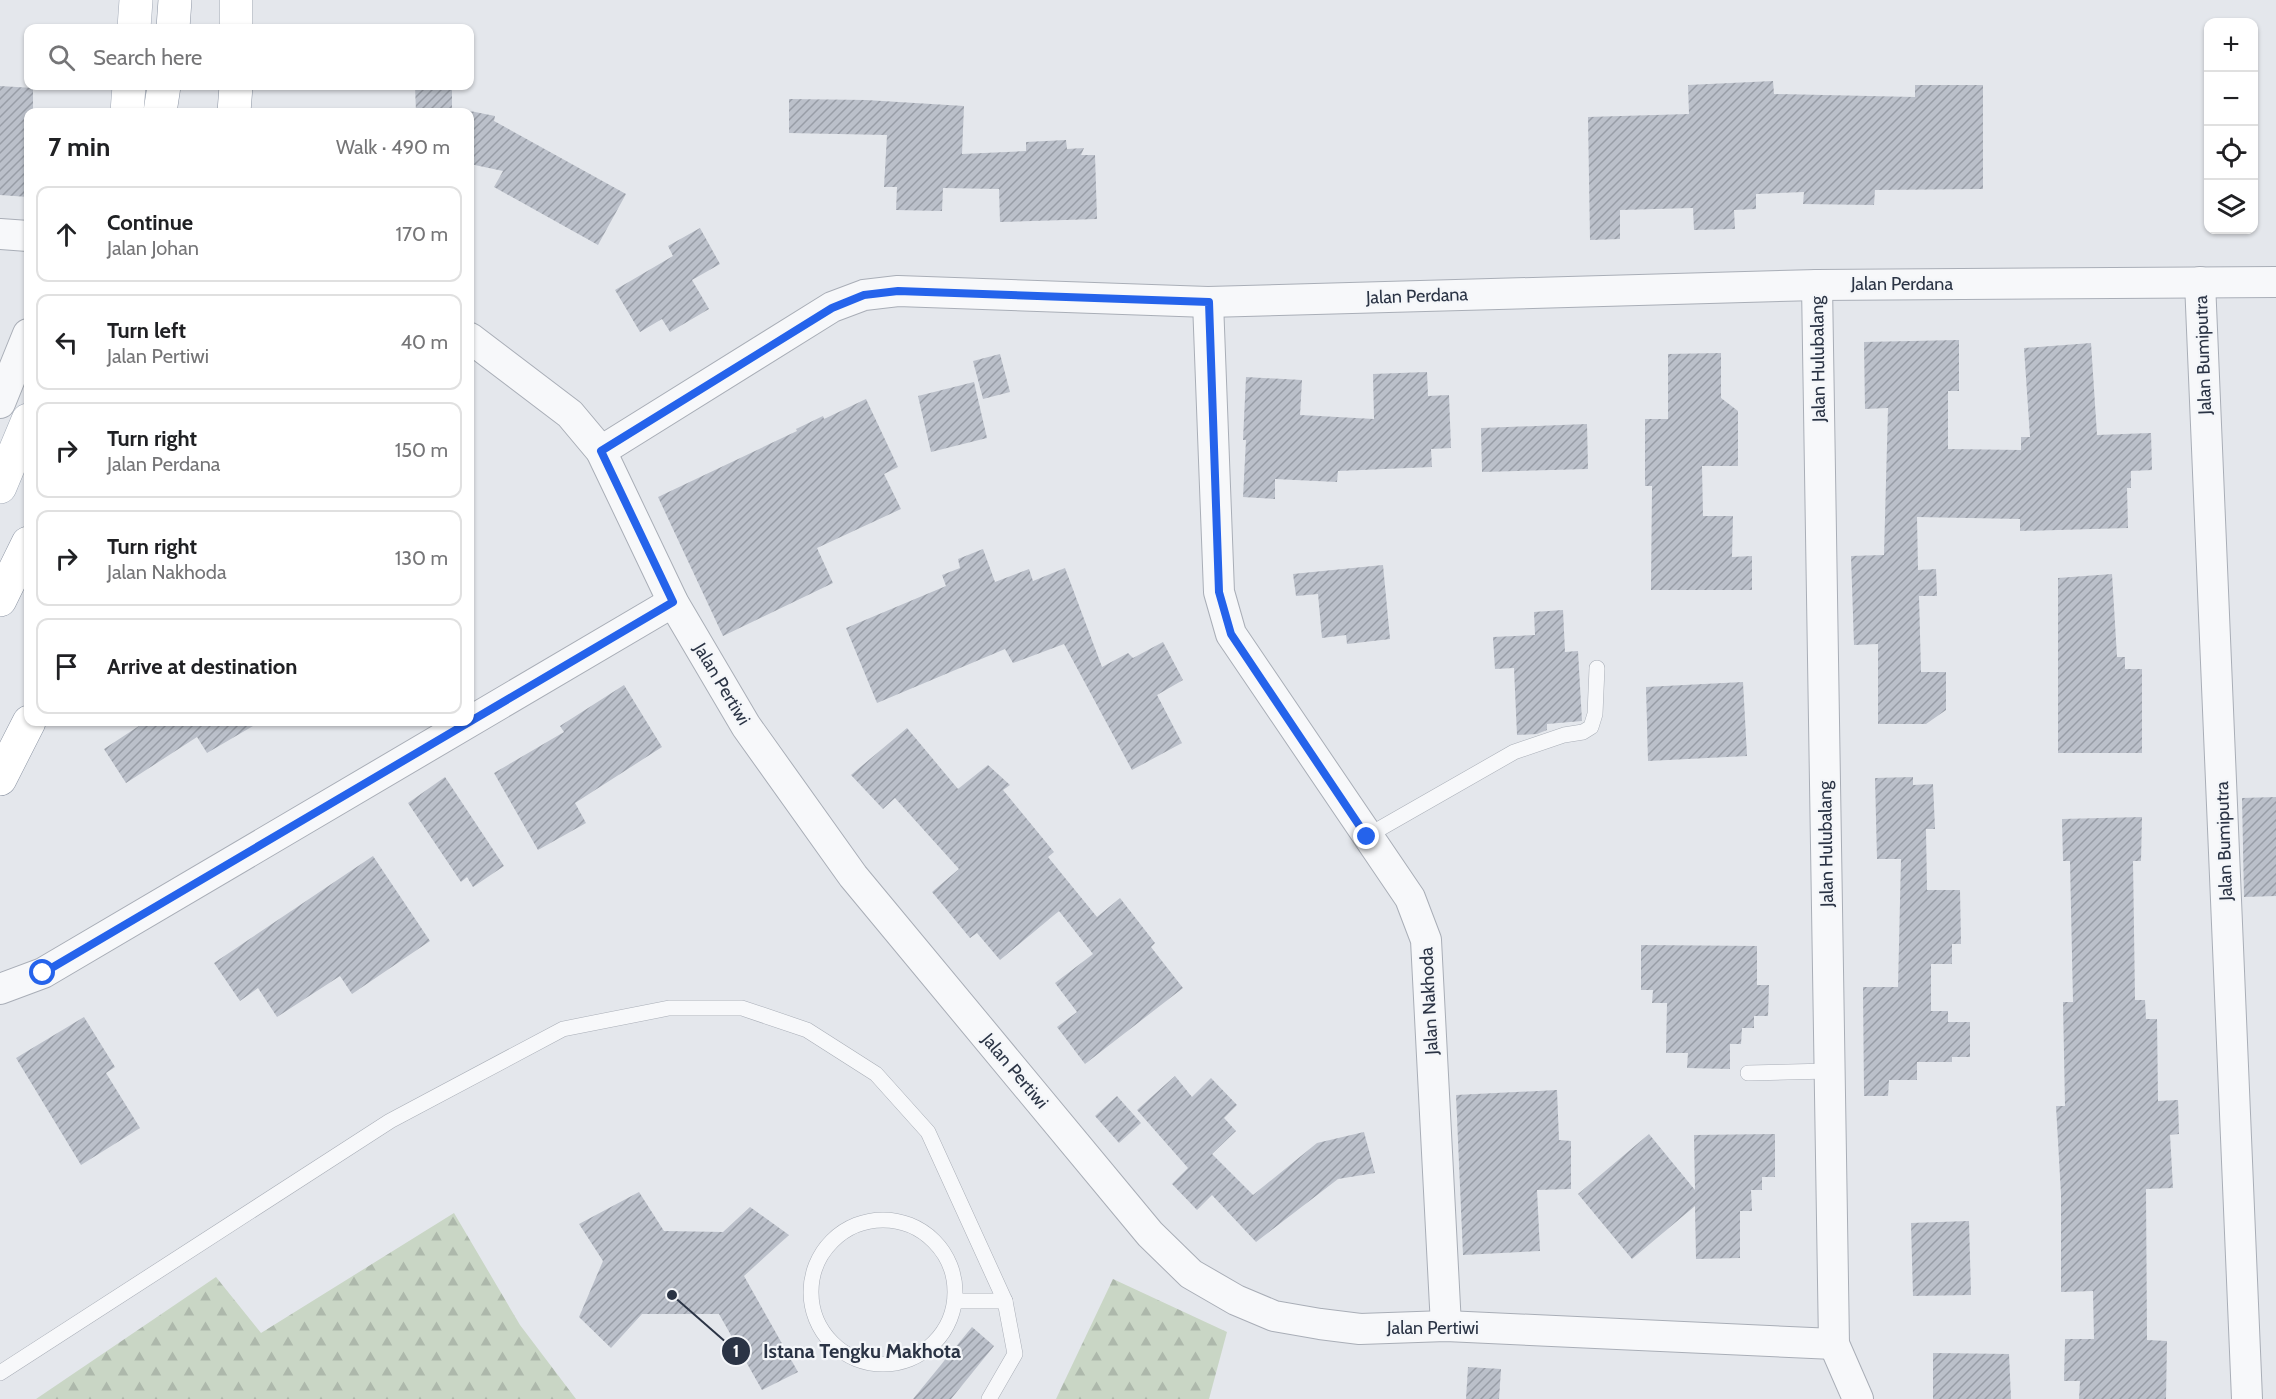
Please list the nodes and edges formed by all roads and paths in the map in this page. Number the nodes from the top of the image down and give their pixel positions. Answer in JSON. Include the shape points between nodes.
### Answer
{"nodes":[{"id":1,"x":136,"y":0,"type":"edge"},
{"id":2,"x":175,"y":0,"type":"edge"},
{"id":3,"x":236,"y":0,"type":"edge"},
{"id":4,"x":254,"y":0,"type":"edge"},
{"id":5,"x":134,"y":24,"type":"edge"},
{"id":6,"x":173,"y":24,"type":"edge"},
{"id":7,"x":236,"y":24,"type":"edge"},
{"id":8,"x":247,"y":24,"type":"edge"},
{"id":9,"x":129,"y":90,"type":"edge"},
{"id":10,"x":163,"y":90,"type":"edge"},
{"id":11,"x":236,"y":90,"type":"edge"},
{"id":12,"x":127,"y":108,"type":"edge"},
{"id":13,"x":161,"y":108,"type":"edge"},
{"id":14,"x":234,"y":108,"type":"edge"},
{"id":15,"x":0,"y":234,"type":"edge"},
{"id":16,"x":24,"y":236,"type":"edge"},
{"id":17,"x":2200,"y":282,"type":"junction"},
{"id":18,"x":2276,"y":282,"type":"edge"},
{"id":19,"x":1817,"y":285,"type":"junction"},
{"id":20,"x":1209,"y":302,"type":"junction"},
{"id":21,"x":474,"y":341,"type":"edge"},
{"id":22,"x":24,"y":344,"type":"edge"},
{"id":23,"x":0,"y":403,"type":"edge"},
{"id":24,"x":24,"y":430,"type":"edge"},
{"id":25,"x":601,"y":451,"type":"junction"},
{"id":26,"x":0,"y":487,"type":"edge"},
{"id":27,"x":24,"y":551,"type":"edge"},
{"id":28,"x":0,"y":600,"type":"edge"},
{"id":29,"x":673,"y":602,"type":"junction"},
{"id":30,"x":1597,"y":668,"type":"dead end"},
{"id":31,"x":474,"y":719,"type":"edge"},
{"id":32,"x":27,"y":726,"type":"edge"},
{"id":33,"x":462,"y":726,"type":"edge"},
{"id":34,"x":0,"y":779,"type":"edge"},
{"id":35,"x":1367,"y":837,"type":"junction"},
{"id":36,"x":0,"y":989,"type":"edge"},
{"id":37,"x":1829,"y":1071,"type":"junction"},
{"id":38,"x":1748,"y":1073,"type":"dead end"},
{"id":39,"x":955,"y":1301,"type":"junction"},
{"id":40,"x":1005,"y":1301,"type":"junction"},
{"id":41,"x":1446,"y":1326,"type":"junction"},
{"id":42,"x":1834,"y":1344,"type":"junction"},
{"id":43,"x":0,"y":1373,"type":"edge"},
{"id":44,"x":989,"y":1399,"type":"edge"},
{"id":45,"x":1858,"y":1399,"type":"edge"},
{"id":46,"x":2247,"y":1399,"type":"edge"}],
"edges":[{"from":1,"to":5,"type":"main road"},
{"from":2,"to":6,"type":"main road"},
{"from":3,"to":7,"type":"main road"},
{"from":4,"to":8,"type":"main road"},
{"from":9,"to":12,"type":"main road"},
{"from":10,"to":13,"type":"main road"},
{"from":11,"to":14,"type":"main road"},
{"from":15,"to":16,"type":"street"},
{"from":17,"to":18,"type":"street","name":"Jalan Perdana"},
{"from":17,"to":19,"type":"street","name":"Jalan Perdana"},
{"from":17,"to":46,"type":"street","name":"Jalan Bumiputra"},
{"from":19,"to":20,"type":"street","name":"Jalan Perdana"},
{"from":19,"to":37,"type":"street","name":"Jalan Hulubalang"},
{"from":20,"to":25,"type":"street","name":"Jalan Perdana","via":[[898,291],[864,295],[832,308]]},
{"from":20,"to":35,"type":"street","name":"Jalan Nakhoda","via":[[1222,609],[1231,634]]},
{"from":21,"to":25,"type":"street","name":"Jalan Pertiwi","via":[[570,414]]},
{"from":22,"to":23,"type":"street"},
{"from":24,"to":26,"type":"main road"},
{"from":25,"to":29,"type":"street","name":"Jalan Pertiwi"},
{"from":27,"to":28,"type":"main road"},
{"from":29,"to":31,"type":"street"},
{"from":29,"to":41,"type":"street","name":"Jalan Pertiwi","via":[[746,726],[853,876],[1150,1234],[1191,1274],[1274,1316],[1360,1329]]},
{"from":30,"to":35,"type":"lane","via":[[1595,714],[1590,727],[1514,752]]},
{"from":32,"to":34,"type":"main road"},
{"from":33,"to":36,"type":"street","via":[[43,973]]},
{"from":35,"to":41,"type":"street","name":"Jalan Nakhoda","via":[[1410,898],[1426,940]]},
{"from":37,"to":38,"type":"lane"},
{"from":37,"to":42,"type":"street","name":"Jalan Hulubalang"},
{"from":39,"to":39,"type":"lane","via":[[946,1325],[931,1345],[910,1358],[886,1364],[869,1362],[838,1349],[822,1331],[812,1308],[811,1283],[817,1261],[848,1228],[892,1220],[933,1239],[954,1278]]},
{"from":39,"to":40,"type":"lane"},
{"from":40,"to":43,"type":"lane","via":[[928,1132],[876,1074],[807,1030],[742,1008],[669,1008],[563,1029],[390,1121]]},
{"from":40,"to":44,"type":"lane","via":[[1015,1354]]},
{"from":41,"to":42,"type":"street","name":"Jalan Pertiwi"},
{"from":42,"to":45,"type":"street","name":"Jalan Hulubalang"}]}
